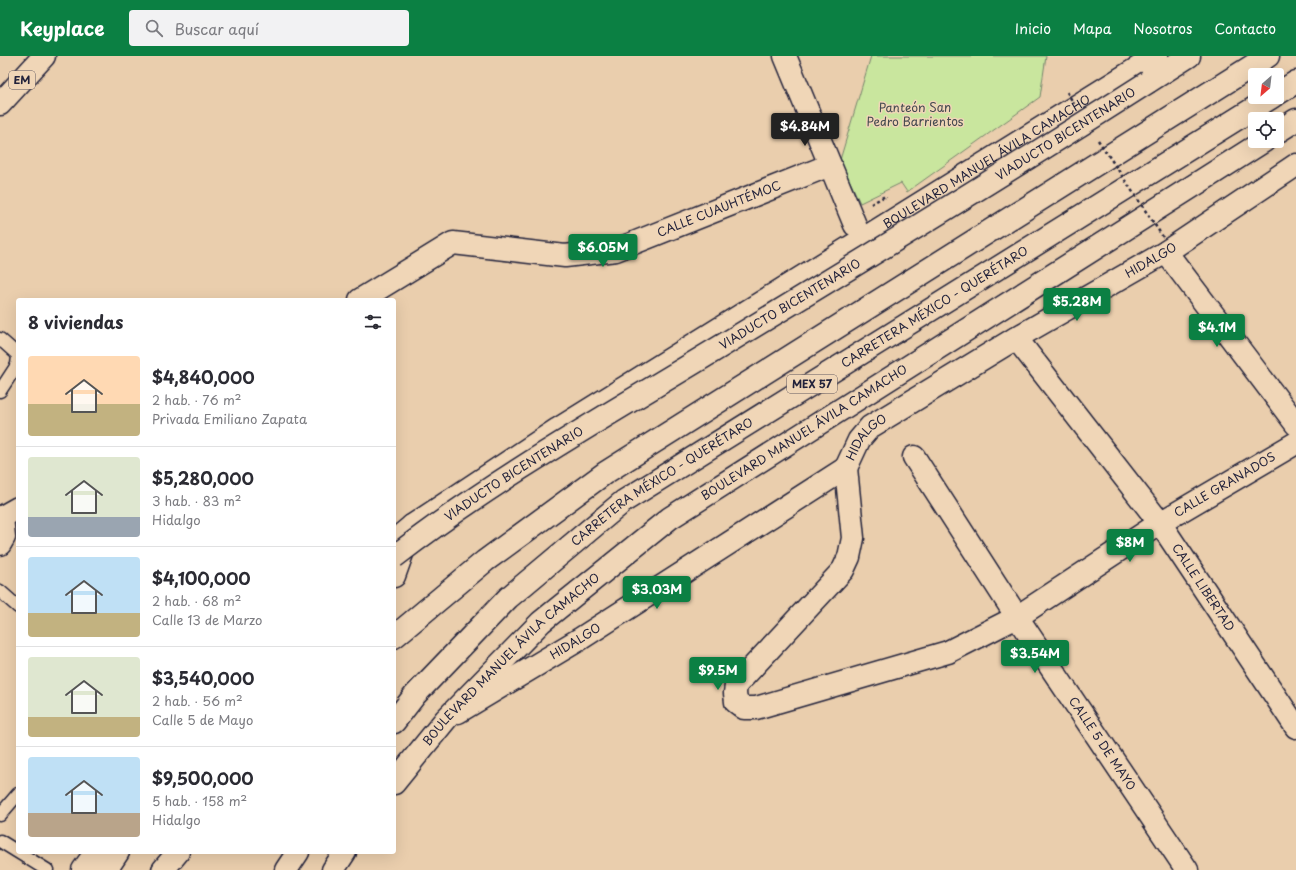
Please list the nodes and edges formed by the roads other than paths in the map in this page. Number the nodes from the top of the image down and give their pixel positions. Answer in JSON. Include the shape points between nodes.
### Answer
{"nodes":[{"id":1,"x":44,"y":56,"type":"edge"},
{"id":2,"x":785,"y":56,"type":"edge"},
{"id":3,"x":1147,"y":56,"type":"edge"},
{"id":4,"x":1157,"y":56,"type":"edge"},
{"id":5,"x":1189,"y":56,"type":"edge"},
{"id":6,"x":1268,"y":56,"type":"edge"},
{"id":7,"x":1139,"y":78,"type":"junction"},
{"id":8,"x":1296,"y":82,"type":"edge"},
{"id":9,"x":1284,"y":90,"type":"edge"},
{"id":10,"x":0,"y":104,"type":"edge"},
{"id":11,"x":1261,"y":104,"type":"edge"},
{"id":12,"x":1296,"y":120,"type":"edge"},
{"id":13,"x":1284,"y":128,"type":"edge"},
{"id":14,"x":1253,"y":148,"type":"edge"},
{"id":15,"x":830,"y":165,"type":"junction"},
{"id":16,"x":1296,"y":165,"type":"edge"},
{"id":17,"x":855,"y":225,"type":"dead end"},
{"id":18,"x":1165,"y":245,"type":"junction"},
{"id":19,"x":363,"y":298,"type":"edge"},
{"id":20,"x":1016,"y":338,"type":"junction"},
{"id":21,"x":0,"y":339,"type":"edge"},
{"id":22,"x":16,"y":354,"type":"edge"},
{"id":23,"x":16,"y":366,"type":"edge"},
{"id":24,"x":0,"y":391,"type":"edge"},
{"id":25,"x":1296,"y":424,"type":"edge"},
{"id":26,"x":1296,"y":443,"type":"edge"},
{"id":27,"x":914,"y":457,"type":"dead end"},
{"id":28,"x":846,"y":468,"type":"junction"},
{"id":29,"x":7,"y":514,"type":"edge"},
{"id":30,"x":1160,"y":523,"type":"junction"},
{"id":31,"x":412,"y":526,"type":"junction"},
{"id":32,"x":396,"y":539,"type":"edge"},
{"id":33,"x":0,"y":544,"type":"edge"},
{"id":34,"x":396,"y":555,"type":"edge"},
{"id":35,"x":396,"y":570,"type":"edge"},
{"id":36,"x":0,"y":591,"type":"edge"},
{"id":37,"x":16,"y":605,"type":"edge"},
{"id":38,"x":1017,"y":617,"type":"junction"},
{"id":39,"x":396,"y":635,"type":"edge"},
{"id":40,"x":446,"y":718,"type":"junction"},
{"id":41,"x":396,"y":720,"type":"edge"},
{"id":42,"x":1296,"y":727,"type":"edge"},
{"id":43,"x":396,"y":780,"type":"edge"},
{"id":44,"x":16,"y":796,"type":"edge"},
{"id":45,"x":0,"y":815,"type":"edge"},
{"id":46,"x":0,"y":841,"type":"edge"},
{"id":47,"x":16,"y":851,"type":"edge"},
{"id":48,"x":21,"y":854,"type":"edge"},
{"id":49,"x":95,"y":854,"type":"edge"},
{"id":50,"x":117,"y":854,"type":"edge"},
{"id":51,"x":176,"y":854,"type":"edge"},
{"id":52,"x":297,"y":854,"type":"edge"},
{"id":53,"x":344,"y":854,"type":"edge"},
{"id":54,"x":47,"y":870,"type":"edge"},
{"id":55,"x":83,"y":870,"type":"edge"},
{"id":56,"x":106,"y":870,"type":"edge"},
{"id":57,"x":163,"y":870,"type":"edge"},
{"id":58,"x":286,"y":870,"type":"edge"},
{"id":59,"x":333,"y":870,"type":"edge"},
{"id":60,"x":1187,"y":870,"type":"edge"}],
"edges":[{"from":1,"to":10,"type":"main road","number":"EM"},
{"from":2,"to":15,"type":"main road"},
{"from":3,"to":7,"type":"main road"},
{"from":4,"to":7,"type":"main road","name":"BOULEVARD MANUEL ÁVILA CAMACHO"},
{"from":5,"to":7,"type":"main road","name":"VIADUCTO BICENTENARIO"},
{"from":6,"to":39,"type":"main road","number":"MEX 57","via":[[605,474],[485,561]]},
{"from":7,"to":31,"type":"main road","name":"BOULEVARD MANUEL ÁVILA CAMACHO","via":[[558,429]]},
{"from":7,"to":34,"type":"main road","name":"VIADUCTO BICENTENARIO","bridge":true,"via":[[1048,146],[528,463],[424,533]]},
{"from":8,"to":9,"type":"main road"},
{"from":11,"to":41,"type":"main road","name":"CARRETERA MÉXICO - QUERÉTARO","number":"MEX 57","via":[[624,501],[508,598]]},
{"from":12,"to":13,"type":"main road"},
{"from":14,"to":40,"type":"main road","name":"BOULEVARD MANUEL ÁVILA CAMACHO","number":"MEX 57","via":[[670,518],[541,622]]},
{"from":15,"to":17,"type":"main road"},
{"from":15,"to":19,"type":"main road","name":"CALLE CUAUHTÉMOC","via":[[616,250],[565,256],[453,243]]},
{"from":16,"to":18,"type":"main road","name":"HIDALGO"},
{"from":18,"to":20,"type":"main road","name":"HIDALGO"},
{"from":18,"to":25,"type":"main road"},
{"from":20,"to":28,"type":"main road","name":"HIDALGO","via":[[870,427],[859,440]]},
{"from":20,"to":30,"type":"main road","name":"CALLE LIBERTAD"},
{"from":21,"to":22,"type":"lane"},
{"from":23,"to":24,"type":"lane"},
{"from":26,"to":30,"type":"main road","name":"CALLE GRANADOS"},
{"from":27,"to":38,"type":"main road","name":"CALLE 5 DE MAYO"},
{"from":28,"to":38,"type":"main road","name":"CALLE GRANADOS","via":[[853,538],[843,570],[736,685],[736,702],[744,708],[756,708],[948,652]]},
{"from":28,"to":40,"type":"main road","name":"HIDALGO","via":[[580,639]]},
{"from":29,"to":33,"type":"main road","via":[[4,537]]},
{"from":30,"to":38,"type":"main road","name":"CALLE GRANADOS"},
{"from":30,"to":42,"type":"main road","name":"CALLE LIBERTAD"},
{"from":31,"to":32,"type":"main road","name":"BOULEVARD MANUEL ÁVILA CAMACHO"},
{"from":31,"to":35,"type":"main road"},
{"from":36,"to":37,"type":"lane"},
{"from":38,"to":60,"type":"main road","name":"CALLE 5 DE MAYO"},
{"from":40,"to":43,"type":"main road","name":"BOULEVARD MANUEL ÁVILA CAMACHO","number":"MEX 57"},
{"from":44,"to":45,"type":"lane"},
{"from":46,"to":47,"type":"lane"},
{"from":48,"to":54,"type":"lane"},
{"from":49,"to":55,"type":"main road"},
{"from":50,"to":56,"type":"main road"},
{"from":51,"to":57,"type":"main road"},
{"from":52,"to":58,"type":"main road"},
{"from":53,"to":59,"type":"main road"}]}
